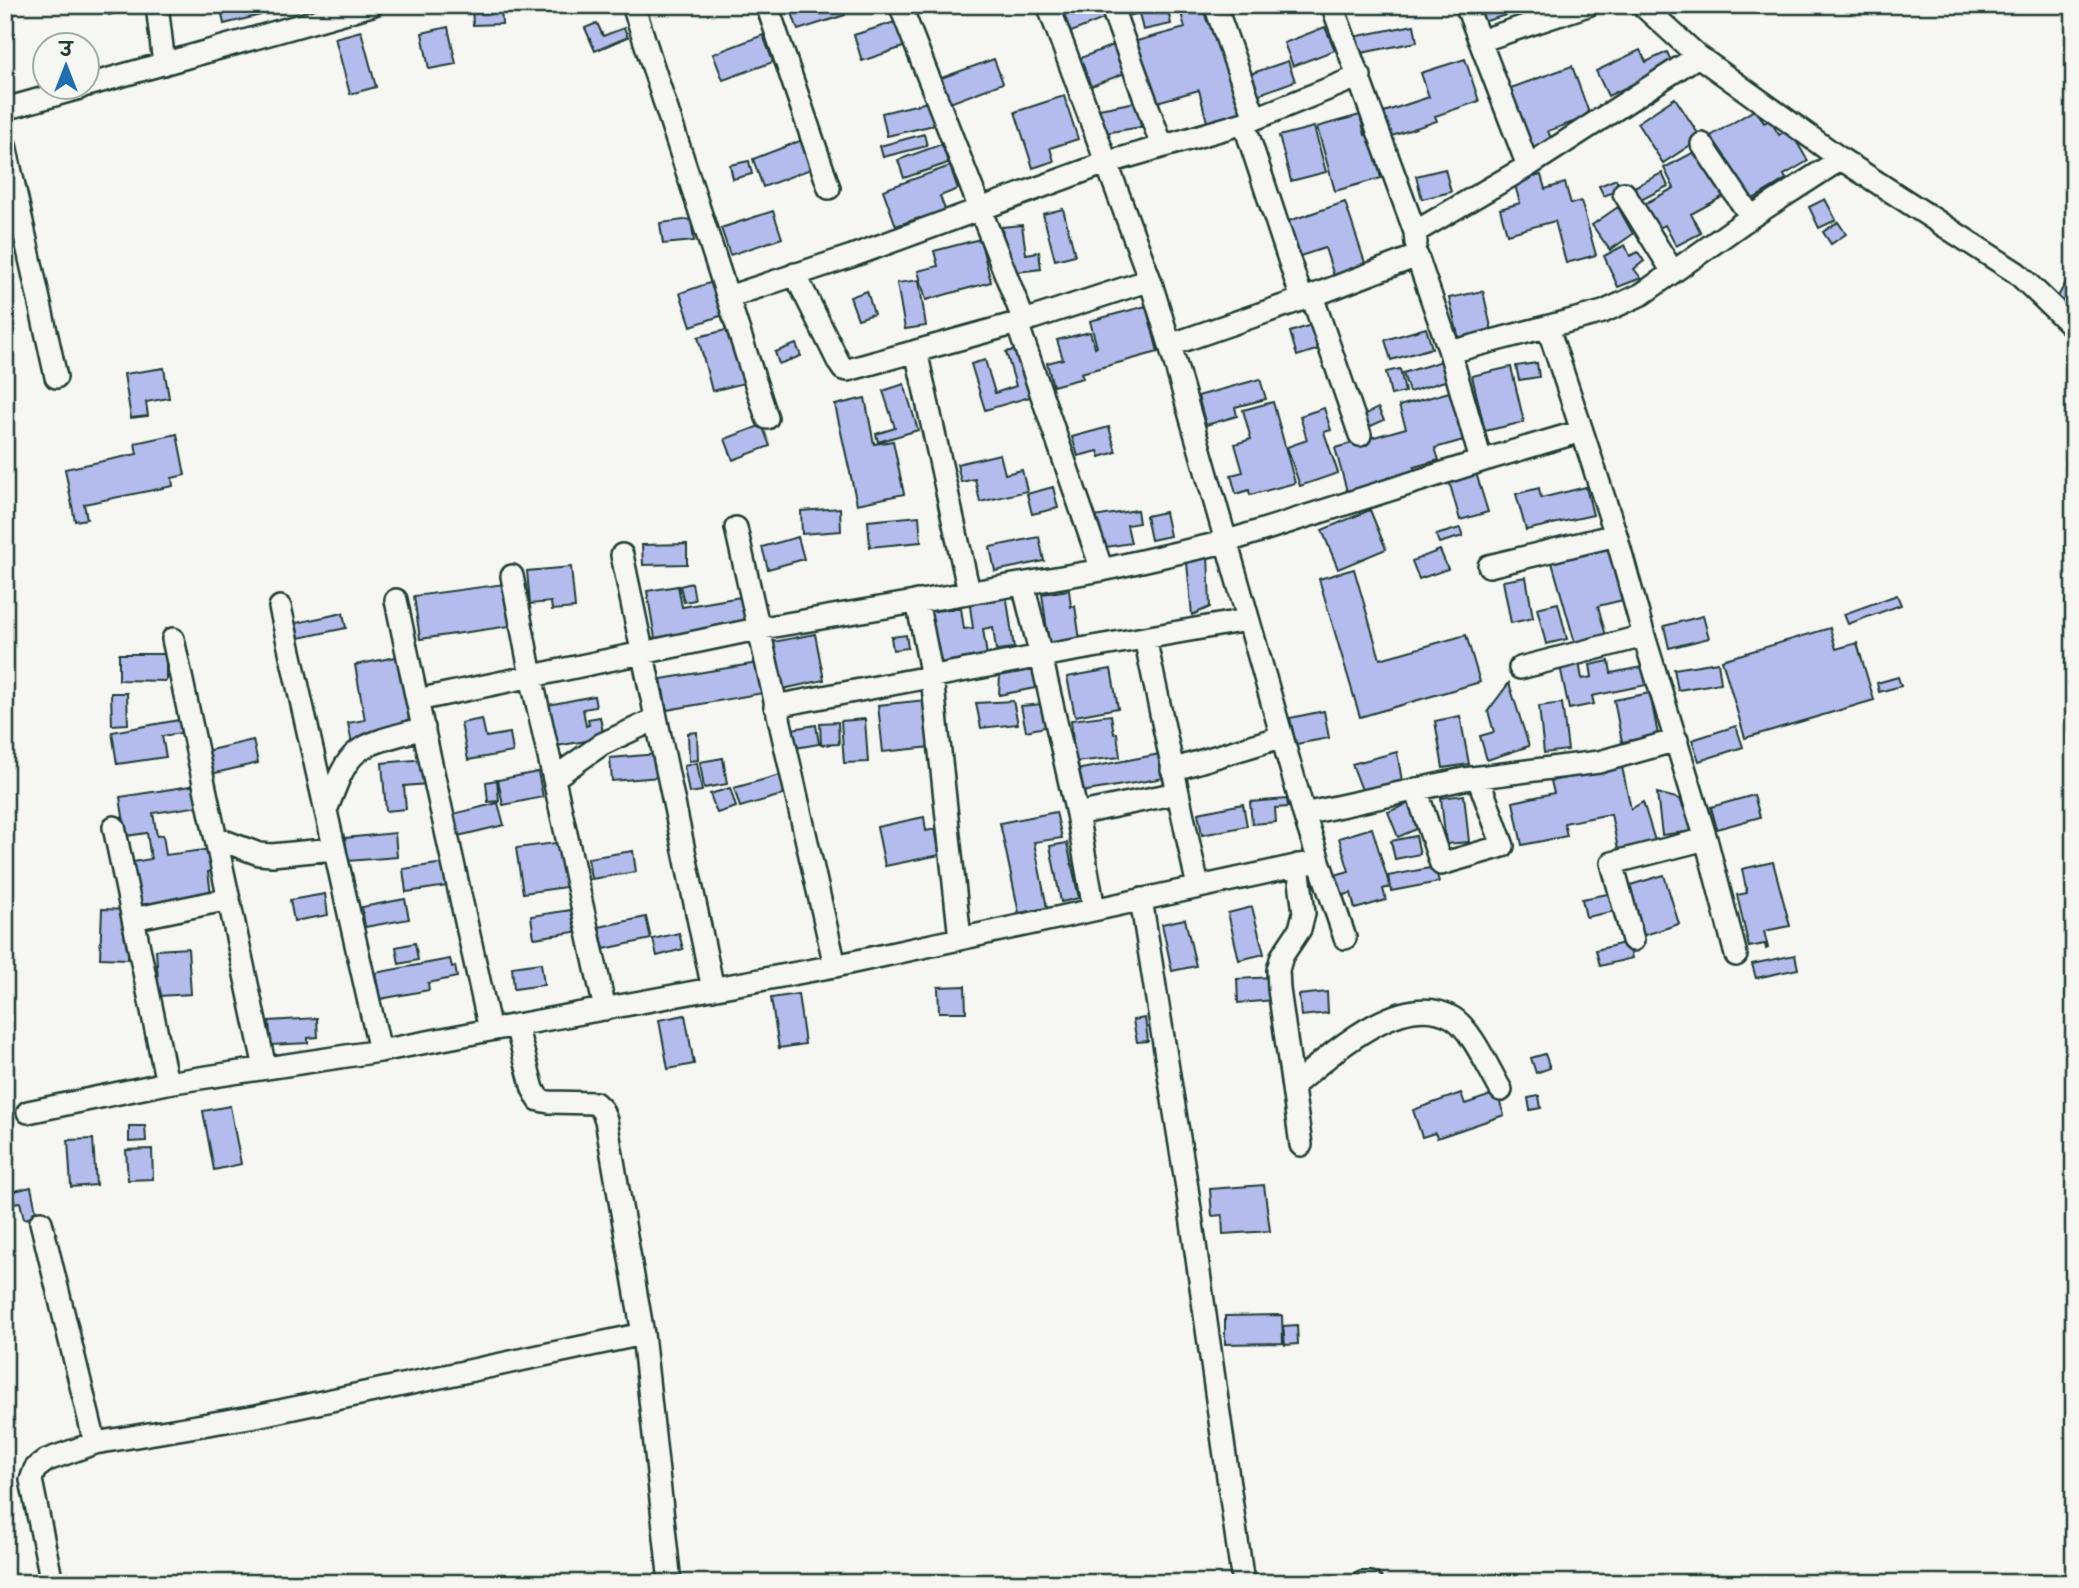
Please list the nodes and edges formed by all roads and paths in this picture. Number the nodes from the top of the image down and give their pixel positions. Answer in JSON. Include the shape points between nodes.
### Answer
{"nodes":[{"id":1,"x":157,"y":5,"type":"edge"},
{"id":2,"x":372,"y":5,"type":"edge"},
{"id":3,"x":633,"y":5,"type":"edge"},
{"id":4,"x":766,"y":5,"type":"edge"},
{"id":5,"x":900,"y":5,"type":"edge"},
{"id":6,"x":1048,"y":5,"type":"edge"},
{"id":7,"x":1111,"y":5,"type":"edge"},
{"id":8,"x":1214,"y":5,"type":"edge"},
{"id":9,"x":1332,"y":5,"type":"edge"},
{"id":10,"x":1466,"y":5,"type":"edge"},
{"id":11,"x":1588,"y":5,"type":"edge"},
{"id":12,"x":1642,"y":5,"type":"edge"},
{"id":13,"x":1480,"y":41,"type":"junction"},
{"id":14,"x":1698,"y":56,"type":"junction"},
{"id":15,"x":164,"y":64,"type":"junction"},
{"id":16,"x":1360,"y":76,"type":"junction"},
{"id":17,"x":102,"y":81,"type":"edge"},
{"id":18,"x":32,"y":101,"type":"edge"},
{"id":19,"x":5,"y":109,"type":"edge"},
{"id":20,"x":1250,"y":120,"type":"junction"},
{"id":21,"x":1702,"y":144,"type":"dead end"},
{"id":22,"x":5,"y":145,"type":"edge"},
{"id":23,"x":1162,"y":146,"type":"junction"},
{"id":24,"x":1841,"y":159,"type":"junction"},
{"id":25,"x":1106,"y":163,"type":"junction"},
{"id":26,"x":1528,"y":166,"type":"junction"},
{"id":27,"x":829,"y":188,"type":"dead end"},
{"id":28,"x":1625,"y":193,"type":"dead end"},
{"id":29,"x":979,"y":209,"type":"junction"},
{"id":30,"x":1751,"y":217,"type":"junction"},
{"id":31,"x":1415,"y":232,"type":"junction"},
{"id":32,"x":1417,"y":256,"type":"junction"},
{"id":33,"x":1673,"y":272,"type":"junction"},
{"id":34,"x":795,"y":274,"type":"junction"},
{"id":35,"x":1150,"y":280,"type":"junction"},
{"id":36,"x":728,"y":297,"type":"junction"},
{"id":37,"x":1307,"y":298,"type":"junction"},
{"id":38,"x":1021,"y":322,"type":"junction"},
{"id":39,"x":1548,"y":328,"type":"junction"},
{"id":40,"x":2074,"y":328,"type":"edge"},
{"id":41,"x":1170,"y":345,"type":"junction"},
{"id":42,"x":916,"y":351,"type":"junction"},
{"id":43,"x":1450,"y":352,"type":"junction"},
{"id":44,"x":56,"y":377,"type":"dead end"},
{"id":45,"x":767,"y":418,"type":"dead end"},
{"id":46,"x":1582,"y":430,"type":"junction"},
{"id":47,"x":1360,"y":435,"type":"dead end"},
{"id":48,"x":1481,"y":461,"type":"junction"},
{"id":49,"x":736,"y":527,"type":"dead end"},
{"id":50,"x":1616,"y":535,"type":"junction"},
{"id":51,"x":1225,"y":542,"type":"junction"},
{"id":52,"x":622,"y":555,"type":"dead end"},
{"id":53,"x":1489,"y":566,"type":"dead end"},
{"id":54,"x":1102,"y":570,"type":"junction"},
{"id":55,"x":512,"y":576,"type":"dead end"},
{"id":56,"x":1023,"y":584,"type":"junction"},
{"id":57,"x":969,"y":593,"type":"junction"},
{"id":58,"x":396,"y":600,"type":"dead end"},
{"id":59,"x":917,"y":601,"type":"junction"},
{"id":60,"x":280,"y":607,"type":"dead end"},
{"id":61,"x":1247,"y":620,"type":"junction"},
{"id":62,"x":757,"y":628,"type":"junction"},
{"id":63,"x":1644,"y":636,"type":"junction"},
{"id":64,"x":1145,"y":638,"type":"junction"},
{"id":65,"x":173,"y":639,"type":"dead end"},
{"id":66,"x":642,"y":653,"type":"junction"},
{"id":67,"x":1041,"y":656,"type":"junction"},
{"id":68,"x":1520,"y":668,"type":"dead end"},
{"id":69,"x":531,"y":676,"type":"junction"},
{"id":70,"x":932,"y":677,"type":"junction"},
{"id":71,"x":417,"y":700,"type":"junction"},
{"id":72,"x":775,"y":706,"type":"junction"},
{"id":73,"x":656,"y":719,"type":"junction"},
{"id":74,"x":424,"y":729,"type":"junction"},
{"id":75,"x":1281,"y":737,"type":"junction"},
{"id":76,"x":1677,"y":740,"type":"junction"},
{"id":77,"x":1172,"y":770,"type":"junction"},
{"id":78,"x":554,"y":778,"type":"junction"},
{"id":79,"x":1478,"y":778,"type":"junction"},
{"id":80,"x":1416,"y":789,"type":"junction"},
{"id":81,"x":1177,"y":793,"type":"junction"},
{"id":82,"x":326,"y":810,"type":"junction"},
{"id":83,"x":1077,"y":814,"type":"junction"},
{"id":84,"x":1304,"y":814,"type":"junction"},
{"id":85,"x":114,"y":827,"type":"dead end"},
{"id":86,"x":216,"y":838,"type":"junction"},
{"id":87,"x":1706,"y":839,"type":"junction"},
{"id":88,"x":334,"y":849,"type":"junction"},
{"id":89,"x":1319,"y":861,"type":"junction"},
{"id":90,"x":1298,"y":866,"type":"junction"},
{"id":91,"x":1198,"y":887,"type":"junction"},
{"id":92,"x":229,"y":899,"type":"junction"},
{"id":93,"x":1141,"y":899,"type":"junction"},
{"id":94,"x":1094,"y":909,"type":"junction"},
{"id":95,"x":133,"y":919,"type":"junction"},
{"id":96,"x":1345,"y":938,"type":"dead end"},
{"id":97,"x":960,"y":939,"type":"junction"},
{"id":98,"x":1633,"y":940,"type":"dead end"},
{"id":99,"x":1736,"y":955,"type":"dead end"},
{"id":100,"x":835,"y":966,"type":"junction"},
{"id":101,"x":713,"y":989,"type":"junction"},
{"id":102,"x":605,"y":1009,"type":"junction"},
{"id":103,"x":516,"y":1025,"type":"junction"},
{"id":104,"x":491,"y":1030,"type":"junction"},
{"id":105,"x":380,"y":1051,"type":"junction"},
{"id":106,"x":265,"y":1069,"type":"junction"},
{"id":107,"x":167,"y":1083,"type":"junction"},
{"id":108,"x":1293,"y":1086,"type":"junction"},
{"id":109,"x":1501,"y":1090,"type":"dead end"},
{"id":110,"x":28,"y":1112,"type":"dead end"},
{"id":111,"x":1301,"y":1145,"type":"dead end"},
{"id":112,"x":41,"y":1222,"type":"dead end"},
{"id":113,"x":643,"y":1334,"type":"junction"},
{"id":114,"x":96,"y":1443,"type":"junction"},
{"id":115,"x":52,"y":1583,"type":"edge"},
{"id":116,"x":670,"y":1583,"type":"edge"},
{"id":117,"x":1243,"y":1583,"type":"edge"},
{"id":118,"x":1362,"y":1583,"type":"edge"},
{"id":119,"x":1371,"y":1583,"type":"edge"}],
"edges":[{"from":1,"to":15,"type":"street"},
{"from":2,"to":15,"type":"street"},
{"from":3,"to":36,"type":"street"},
{"from":4,"to":27,"type":"street"},
{"from":5,"to":29,"type":"street"},
{"from":6,"to":25,"type":"street"},
{"from":7,"to":23,"type":"street"},
{"from":8,"to":20,"type":"street"},
{"from":9,"to":16,"type":"street"},
{"from":10,"to":13,"type":"street"},
{"from":11,"to":13,"type":"street"},
{"from":12,"to":14,"type":"street"},
{"from":13,"to":26,"type":"street"},
{"from":14,"to":24,"type":"street"},
{"from":14,"to":26,"type":"street"},
{"from":15,"to":17,"type":"street"},
{"from":16,"to":20,"type":"street"},
{"from":16,"to":31,"type":"street"},
{"from":18,"to":19,"type":"street"},
{"from":20,"to":23,"type":"street"},
{"from":20,"to":37,"type":"street"},
{"from":21,"to":30,"type":"street"},
{"from":22,"to":44,"type":"street"},
{"from":23,"to":25,"type":"street"},
{"from":24,"to":30,"type":"street"},
{"from":24,"to":40,"type":"street","via":[[2017,273]]},
{"from":25,"to":29,"type":"street"},
{"from":25,"to":35,"type":"street"},
{"from":26,"to":31,"type":"street"},
{"from":28,"to":33,"type":"street"},
{"from":29,"to":34,"type":"street"},
{"from":29,"to":38,"type":"street"},
{"from":30,"to":33,"type":"street"},
{"from":31,"to":32,"type":"street"},
{"from":32,"to":37,"type":"street"},
{"from":32,"to":43,"type":"street"},
{"from":33,"to":39,"type":"street","via":[[1642,294],[1603,312]]},
{"from":34,"to":36,"type":"street"},
{"from":34,"to":42,"type":"street","via":[[843,369],[859,369]]},
{"from":35,"to":38,"type":"street"},
{"from":35,"to":41,"type":"street"},
{"from":36,"to":45,"type":"street"},
{"from":37,"to":41,"type":"street"},
{"from":37,"to":47,"type":"street"},
{"from":38,"to":42,"type":"street"},
{"from":38,"to":54,"type":"street"},
{"from":39,"to":43,"type":"street"},
{"from":39,"to":46,"type":"street"},
{"from":41,"to":51,"type":"street"},
{"from":42,"to":57,"type":"street"},
{"from":43,"to":48,"type":"street"},
{"from":46,"to":48,"type":"street"},
{"from":46,"to":50,"type":"street"},
{"from":48,"to":51,"type":"street"},
{"from":49,"to":62,"type":"street"},
{"from":50,"to":53,"type":"street"},
{"from":50,"to":63,"type":"street"},
{"from":51,"to":54,"type":"street"},
{"from":51,"to":61,"type":"street"},
{"from":52,"to":66,"type":"street"},
{"from":54,"to":56,"type":"street"},
{"from":55,"to":69,"type":"street"},
{"from":56,"to":57,"type":"street"},
{"from":56,"to":67,"type":"street"},
{"from":57,"to":59,"type":"street"},
{"from":58,"to":71,"type":"street"},
{"from":59,"to":62,"type":"street"},
{"from":59,"to":70,"type":"street"},
{"from":60,"to":82,"type":"street"},
{"from":61,"to":64,"type":"street"},
{"from":61,"to":75,"type":"street"},
{"from":62,"to":66,"type":"street"},
{"from":62,"to":72,"type":"street"},
{"from":63,"to":68,"type":"street"},
{"from":63,"to":76,"type":"street"},
{"from":64,"to":67,"type":"street"},
{"from":64,"to":77,"type":"street"},
{"from":65,"to":86,"type":"street"},
{"from":66,"to":69,"type":"street"},
{"from":66,"to":73,"type":"street"},
{"from":67,"to":70,"type":"street"},
{"from":67,"to":83,"type":"street"},
{"from":69,"to":71,"type":"street"},
{"from":69,"to":78,"type":"street"},
{"from":70,"to":72,"type":"street"},
{"from":70,"to":97,"type":"street"},
{"from":71,"to":74,"type":"street"},
{"from":72,"to":100,"type":"street"},
{"from":73,"to":78,"type":"street","via":[[602,744]]},
{"from":73,"to":101,"type":"street"},
{"from":74,"to":82,"type":"street","via":[[356,753]]},
{"from":74,"to":104,"type":"street"},
{"from":75,"to":77,"type":"street"},
{"from":75,"to":84,"type":"street"},
{"from":76,"to":79,"type":"street","via":[[1599,762]]},
{"from":76,"to":87,"type":"street"},
{"from":77,"to":81,"type":"street"},
{"from":78,"to":102,"type":"street"},
{"from":79,"to":80,"type":"street"},
{"from":79,"to":80,"type":"street","via":[[1503,846],[1441,864]]},
{"from":80,"to":84,"type":"street"},
{"from":81,"to":83,"type":"street"},
{"from":81,"to":91,"type":"street"},
{"from":82,"to":88,"type":"street"},
{"from":83,"to":94,"type":"street"},
{"from":84,"to":89,"type":"street"},
{"from":85,"to":95,"type":"street"},
{"from":86,"to":88,"type":"street","via":[[259,854]]},
{"from":86,"to":92,"type":"street"},
{"from":87,"to":98,"type":"street","via":[[1612,863]]},
{"from":87,"to":99,"type":"street"},
{"from":88,"to":105,"type":"street"},
{"from":89,"to":90,"type":"street"},
{"from":89,"to":96,"type":"street"},
{"from":90,"to":91,"type":"street"},
{"from":90,"to":108,"type":"street","via":[[1304,913],[1278,970]]},
{"from":91,"to":93,"type":"street"},
{"from":92,"to":95,"type":"street"},
{"from":92,"to":106,"type":"street"},
{"from":93,"to":94,"type":"street"},
{"from":93,"to":117,"type":"street"},
{"from":94,"to":97,"type":"street"},
{"from":95,"to":107,"type":"street"},
{"from":97,"to":100,"type":"street"},
{"from":100,"to":101,"type":"street"},
{"from":101,"to":102,"type":"street"},
{"from":102,"to":103,"type":"street"},
{"from":103,"to":104,"type":"street"},
{"from":103,"to":113,"type":"street","via":[[539,1100],[594,1103],[602,1110]]},
{"from":104,"to":105,"type":"street"},
{"from":105,"to":106,"type":"street"},
{"from":106,"to":107,"type":"street"},
{"from":107,"to":110,"type":"street"},
{"from":108,"to":109,"type":"street","via":[[1350,1040],[1387,1019],[1437,1012],[1455,1019]]},
{"from":108,"to":111,"type":"street"},
{"from":112,"to":114,"type":"street"},
{"from":113,"to":114,"type":"street","via":[[256,1416]]},
{"from":113,"to":116,"type":"street"},
{"from":114,"to":115,"type":"street","via":[[47,1460],[35,1469],[33,1495]]},
{"from":118,"to":119,"type":"street"}]}
